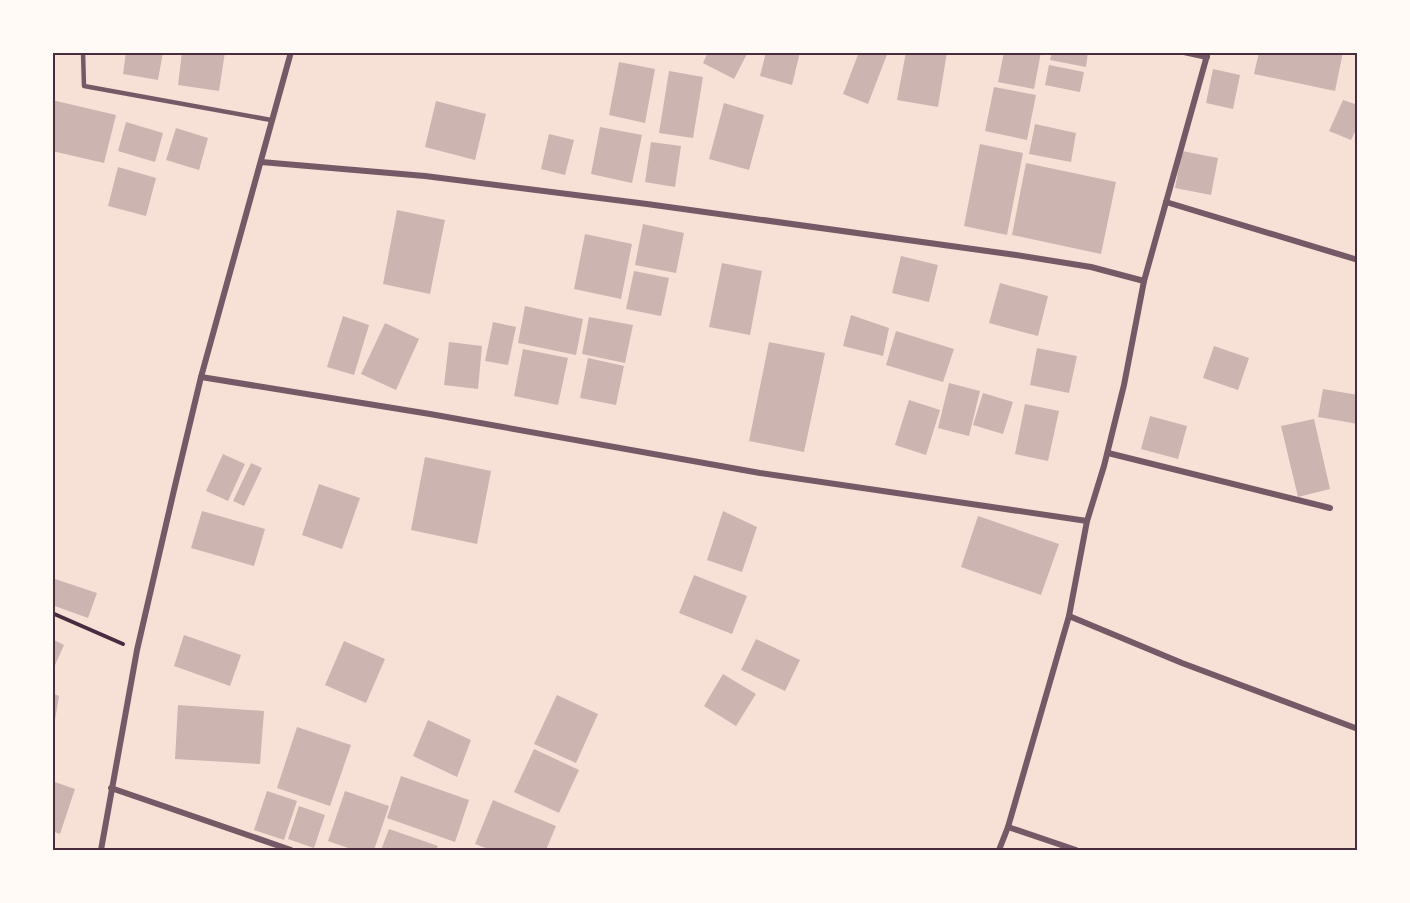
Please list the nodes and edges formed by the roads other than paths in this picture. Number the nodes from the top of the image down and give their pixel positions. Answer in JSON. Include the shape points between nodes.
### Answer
{"nodes":[{"id":1,"x":83,"y":52,"type":"edge"},
{"id":2,"x":291,"y":52,"type":"edge"},
{"id":3,"x":1184,"y":52,"type":"edge"},
{"id":4,"x":1208,"y":55,"type":"edge"},
{"id":5,"x":271,"y":120,"type":"junction"},
{"id":6,"x":261,"y":162,"type":"junction"},
{"id":7,"x":1166,"y":202,"type":"junction"},
{"id":8,"x":1358,"y":260,"type":"edge"},
{"id":9,"x":1144,"y":281,"type":"junction"},
{"id":10,"x":201,"y":376,"type":"junction"},
{"id":11,"x":1108,"y":453,"type":"junction"},
{"id":12,"x":1330,"y":508,"type":"dead end"},
{"id":13,"x":1087,"y":521,"type":"junction"},
{"id":14,"x":1069,"y":616,"type":"junction"},
{"id":15,"x":1358,"y":729,"type":"edge"},
{"id":16,"x":111,"y":788,"type":"junction"},
{"id":17,"x":1008,"y":827,"type":"junction"},
{"id":18,"x":101,"y":850,"type":"edge"},
{"id":19,"x":291,"y":850,"type":"edge"},
{"id":20,"x":999,"y":850,"type":"edge"},
{"id":21,"x":1076,"y":850,"type":"edge"}],
"edges":[{"from":1,"to":5,"type":"lane","via":[[84,86]]},
{"from":2,"to":5,"type":"street"},
{"from":3,"to":4,"type":"street"},
{"from":4,"to":7,"type":"street"},
{"from":5,"to":6,"type":"street"},
{"from":6,"to":9,"type":"street","via":[[425,176],[658,205],[1016,255],[1091,267]]},
{"from":6,"to":10,"type":"street"},
{"from":7,"to":8,"type":"street"},
{"from":7,"to":9,"type":"street"},
{"from":9,"to":11,"type":"street"},
{"from":10,"to":13,"type":"street","via":[[760,474]]},
{"from":10,"to":16,"type":"street","via":[[137,650]]},
{"from":11,"to":12,"type":"street"},
{"from":11,"to":13,"type":"street"},
{"from":13,"to":14,"type":"street"},
{"from":14,"to":15,"type":"street"},
{"from":14,"to":17,"type":"street"},
{"from":16,"to":18,"type":"street"},
{"from":16,"to":19,"type":"street"},
{"from":17,"to":20,"type":"street"},
{"from":17,"to":21,"type":"street"}]}
